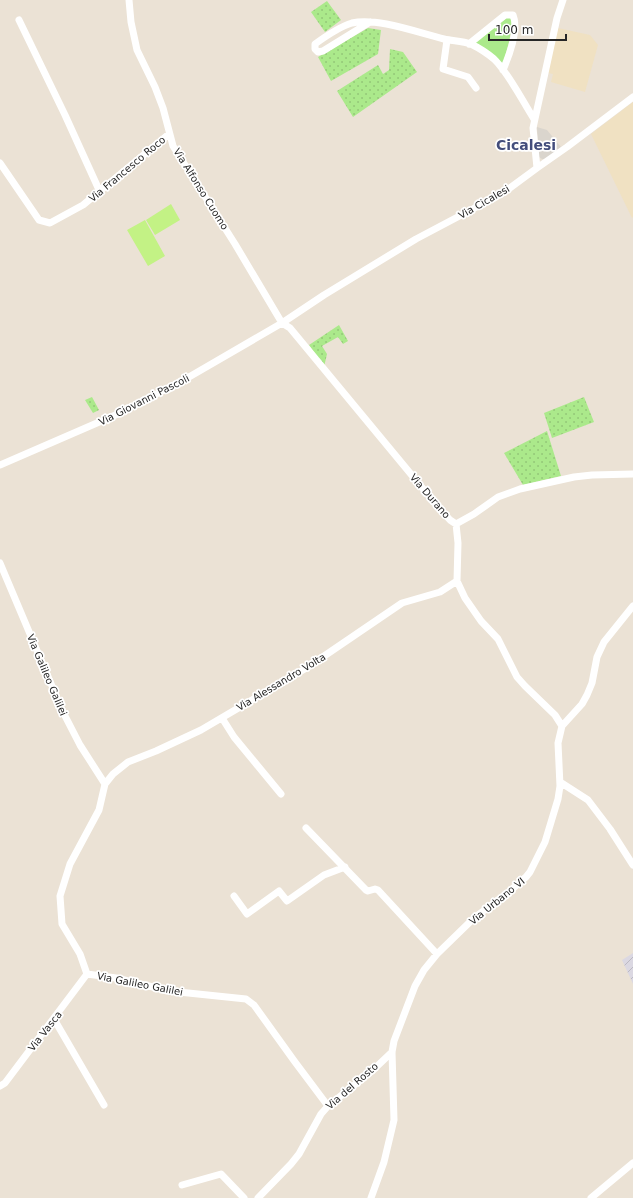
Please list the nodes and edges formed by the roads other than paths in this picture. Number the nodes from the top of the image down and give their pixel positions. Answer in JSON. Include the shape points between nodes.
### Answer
{"nodes":[{"id":1,"x":129,"y":0,"type":"edge"},
{"id":2,"x":563,"y":0,"type":"edge"},
{"id":3,"x":18,"y":20,"type":"dead end"},
{"id":4,"x":370,"y":22,"type":"junction"},
{"id":5,"x":447,"y":40,"type":"junction"},
{"id":6,"x":469,"y":44,"type":"junction"},
{"id":7,"x":504,"y":70,"type":"junction"},
{"id":8,"x":476,"y":88,"type":"dead end"},
{"id":9,"x":633,"y":96,"type":"edge"},
{"id":10,"x":534,"y":119,"type":"junction"},
{"id":11,"x":169,"y":134,"type":"junction"},
{"id":12,"x":0,"y":163,"type":"edge"},
{"id":13,"x":537,"y":168,"type":"junction"},
{"id":14,"x":100,"y":192,"type":"junction"},
{"id":15,"x":282,"y":323,"type":"junction"},
{"id":16,"x":0,"y":466,"type":"edge"},
{"id":17,"x":633,"y":474,"type":"edge"},
{"id":18,"x":456,"y":524,"type":"junction"},
{"id":19,"x":0,"y":563,"type":"edge"},
{"id":20,"x":458,"y":581,"type":"junction"},
{"id":21,"x":633,"y":606,"type":"edge"},
{"id":22,"x":222,"y":718,"type":"junction"},
{"id":23,"x":562,"y":726,"type":"junction"},
{"id":24,"x":560,"y":782,"type":"junction"},
{"id":25,"x":106,"y":784,"type":"junction"},
{"id":26,"x":281,"y":794,"type":"dead end"},
{"id":27,"x":306,"y":828,"type":"dead end"},
{"id":28,"x":633,"y":865,"type":"edge"},
{"id":29,"x":345,"y":867,"type":"junction"},
{"id":30,"x":234,"y":896,"type":"dead end"},
{"id":31,"x":437,"y":954,"type":"junction"},
{"id":32,"x":87,"y":974,"type":"junction"},
{"id":33,"x":54,"y":1019,"type":"junction"},
{"id":34,"x":392,"y":1052,"type":"junction"},
{"id":35,"x":0,"y":1086,"type":"edge"},
{"id":36,"x":104,"y":1105,"type":"dead end"},
{"id":37,"x":328,"y":1106,"type":"junction"},
{"id":38,"x":633,"y":1163,"type":"edge"},
{"id":39,"x":182,"y":1185,"type":"dead end"},
{"id":40,"x":244,"y":1198,"type":"edge"},
{"id":41,"x":258,"y":1198,"type":"edge"},
{"id":42,"x":370,"y":1198,"type":"edge"},
{"id":43,"x":591,"y":1198,"type":"edge"}],
"edges":[{"from":1,"to":11,"type":"street","name":"Via Alfonso Cuomo","via":[[137,50],[163,108]]},
{"from":2,"to":10,"type":"street"},
{"from":3,"to":14,"type":"street"},
{"from":4,"to":4,"type":"street","via":[[323,51],[318,52],[315,48],[315,44],[338,29],[352,23]]},
{"from":4,"to":5,"type":"street"},
{"from":5,"to":6,"type":"street"},
{"from":5,"to":8,"type":"street","via":[[443,69],[468,77]]},
{"from":6,"to":7,"type":"street","via":[[495,59]]},
{"from":6,"to":7,"type":"street","via":[[505,15],[513,16],[515,29]]},
{"from":7,"to":10,"type":"street"},
{"from":9,"to":13,"type":"street","name":"Via Cicalesi"},
{"from":10,"to":13,"type":"street","via":[[533,137]]},
{"from":11,"to":14,"type":"street","name":"Via Francesco Roco"},
{"from":11,"to":15,"type":"street","name":"Via Alfonso Cuomo","via":[[173,146]]},
{"from":12,"to":14,"type":"street","name":"Via Francesco Roco","via":[[39,220],[50,222],[83,206]]},
{"from":13,"to":15,"type":"street","name":"Via Cicalesi","via":[[502,193],[416,239]]},
{"from":15,"to":16,"type":"street","name":"Via Giovanni Pascoli","via":[[120,413]]},
{"from":15,"to":18,"type":"street","name":"Via Durano","via":[[290,328],[434,502]]},
{"from":17,"to":18,"type":"street","via":[[580,476],[520,488],[498,497]]},
{"from":18,"to":20,"type":"street","name":"Via Durano"},
{"from":19,"to":25,"type":"street","name":"Via Galileo Galilei","via":[[63,712],[80,745]]},
{"from":20,"to":22,"type":"street","name":"Via Alessandro Volta","via":[[440,592],[402,604],[308,667]]},
{"from":20,"to":23,"type":"street","name":"Via Durano","via":[[470,607],[498,639],[517,677]]},
{"from":21,"to":23,"type":"street","via":[[604,642],[597,657],[587,695]]},
{"from":22,"to":25,"type":"street","name":"Via Alessandro Volta","via":[[128,762],[113,774]]},
{"from":22,"to":26,"type":"street","via":[[234,737]]},
{"from":23,"to":24,"type":"street","name":"Via Urbano VI","via":[[558,743]]},
{"from":24,"to":28,"type":"street","via":[[588,800]]},
{"from":24,"to":31,"type":"street","name":"Via Urbano VI","via":[[558,799],[545,842],[530,872],[474,918]]},
{"from":25,"to":32,"type":"street","name":"Via Galileo Galilei","via":[[99,810],[70,864],[60,896],[62,924],[80,954]]},
{"from":27,"to":29,"type":"street"},
{"from":29,"to":30,"type":"street","via":[[324,875],[287,901],[279,890],[247,914]]},
{"from":29,"to":31,"type":"street","via":[[366,890],[378,890]]},
{"from":31,"to":34,"type":"street","name":"Via Urbano VI","via":[[415,986]]},
{"from":32,"to":33,"type":"street","name":"Via Vasca"},
{"from":32,"to":37,"type":"street","name":"Via Galileo Galilei","via":[[169,991],[246,999],[254,1005]]},
{"from":33,"to":35,"type":"street","name":"Via Vasca"},
{"from":33,"to":36,"type":"street"},
{"from":34,"to":37,"type":"street","name":"Via del Rosto"},
{"from":34,"to":42,"type":"street","name":"Via Urbano VI","via":[[394,1120],[384,1162]]},
{"from":37,"to":41,"type":"street","name":"Via del Rosto","via":[[299,1154]]},
{"from":38,"to":43,"type":"street"},
{"from":39,"to":40,"type":"street","via":[[221,1174]]}]}
